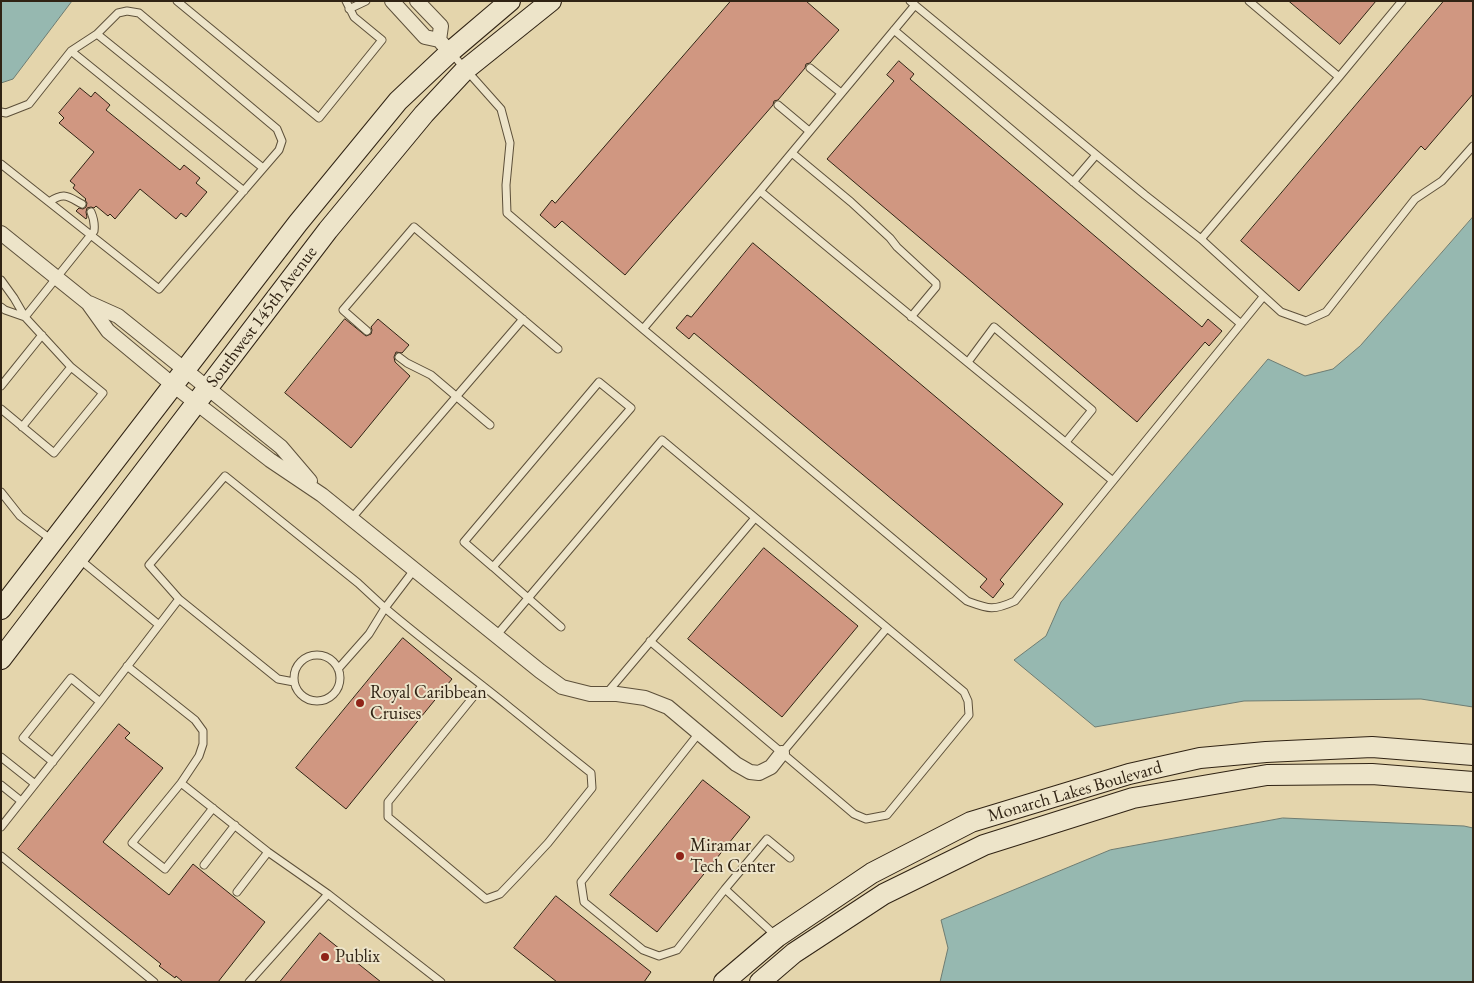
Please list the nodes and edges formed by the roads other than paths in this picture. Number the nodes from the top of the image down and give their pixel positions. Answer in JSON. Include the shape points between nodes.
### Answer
{"nodes":[{"id":1,"x":177,"y":1,"type":"edge"},
{"id":2,"x":346,"y":1,"type":"edge"},
{"id":3,"x":366,"y":1,"type":"edge"},
{"id":4,"x":392,"y":1,"type":"edge"},
{"id":5,"x":418,"y":1,"type":"edge"},
{"id":6,"x":510,"y":1,"type":"edge"},
{"id":7,"x":551,"y":1,"type":"edge"},
{"id":8,"x":1249,"y":1,"type":"edge"},
{"id":9,"x":1402,"y":1,"type":"edge"},
{"id":10,"x":912,"y":3,"type":"edge"},
{"id":11,"x":349,"y":9,"type":"junction"},
{"id":12,"x":894,"y":30,"type":"junction"},
{"id":13,"x":97,"y":34,"type":"junction"},
{"id":14,"x":444,"y":46,"type":"junction"},
{"id":15,"x":71,"y":51,"type":"junction"},
{"id":16,"x":810,"y":68,"type":"dead end"},
{"id":17,"x":465,"y":70,"type":"junction"},
{"id":18,"x":1340,"y":77,"type":"junction"},
{"id":19,"x":841,"y":93,"type":"junction"},
{"id":20,"x":778,"y":105,"type":"dead end"},
{"id":21,"x":1,"y":112,"type":"edge"},
{"id":22,"x":808,"y":132,"type":"junction"},
{"id":23,"x":1473,"y":146,"type":"edge"},
{"id":24,"x":792,"y":153,"type":"junction"},
{"id":25,"x":1096,"y":155,"type":"junction"},
{"id":26,"x":1,"y":164,"type":"edge"},
{"id":27,"x":263,"y":168,"type":"junction"},
{"id":28,"x":1073,"y":182,"type":"junction"},
{"id":29,"x":244,"y":191,"type":"junction"},
{"id":30,"x":760,"y":191,"type":"junction"},
{"id":31,"x":49,"y":202,"type":"junction"},
{"id":32,"x":82,"y":204,"type":"dead end"},
{"id":33,"x":91,"y":212,"type":"dead end"},
{"id":34,"x":1,"y":233,"type":"edge"},
{"id":35,"x":91,"y":235,"type":"junction"},
{"id":36,"x":1201,"y":240,"type":"junction"},
{"id":37,"x":57,"y":278,"type":"junction"},
{"id":38,"x":1,"y":280,"type":"edge"},
{"id":39,"x":1263,"y":297,"type":"junction"},
{"id":40,"x":88,"y":303,"type":"junction"},
{"id":41,"x":1,"y":307,"type":"edge"},
{"id":42,"x":25,"y":317,"type":"junction"},
{"id":43,"x":911,"y":317,"type":"junction"},
{"id":44,"x":523,"y":319,"type":"junction"},
{"id":45,"x":1241,"y":324,"type":"junction"},
{"id":46,"x":643,"y":329,"type":"junction"},
{"id":47,"x":368,"y":331,"type":"dead end"},
{"id":48,"x":42,"y":335,"type":"junction"},
{"id":49,"x":558,"y":349,"type":"dead end"},
{"id":50,"x":399,"y":357,"type":"dead end"},
{"id":51,"x":968,"y":362,"type":"junction"},
{"id":52,"x":71,"y":367,"type":"junction"},
{"id":53,"x":179,"y":378,"type":"junction"},
{"id":54,"x":1,"y":386,"type":"edge"},
{"id":55,"x":202,"y":396,"type":"junction"},
{"id":56,"x":456,"y":396,"type":"junction"},
{"id":57,"x":1,"y":409,"type":"edge"},
{"id":58,"x":490,"y":425,"type":"dead end"},
{"id":59,"x":22,"y":426,"type":"junction"},
{"id":60,"x":1066,"y":442,"type":"junction"},
{"id":61,"x":1113,"y":481,"type":"junction"},
{"id":62,"x":1,"y":492,"type":"edge"},
{"id":63,"x":755,"y":518,"type":"junction"},
{"id":64,"x":351,"y":519,"type":"junction"},
{"id":65,"x":53,"y":541,"type":"junction"},
{"id":66,"x":78,"y":558,"type":"junction"},
{"id":67,"x":493,"y":567,"type":"junction"},
{"id":68,"x":414,"y":570,"type":"junction"},
{"id":69,"x":527,"y":598,"type":"junction"},
{"id":70,"x":179,"y":599,"type":"junction"},
{"id":71,"x":385,"y":608,"type":"junction"},
{"id":72,"x":1,"y":609,"type":"edge"},
{"id":73,"x":159,"y":625,"type":"junction"},
{"id":74,"x":561,"y":627,"type":"dead end"},
{"id":75,"x":887,"y":628,"type":"junction"},
{"id":76,"x":496,"y":636,"type":"junction"},
{"id":77,"x":650,"y":641,"type":"junction"},
{"id":78,"x":1,"y":659,"type":"edge"},
{"id":79,"x":127,"y":666,"type":"junction"},
{"id":80,"x":338,"y":669,"type":"junction"},
{"id":81,"x":294,"y":682,"type":"junction"},
{"id":82,"x":482,"y":686,"type":"junction"},
{"id":83,"x":605,"y":694,"type":"junction"},
{"id":84,"x":100,"y":702,"type":"junction"},
{"id":85,"x":699,"y":733,"type":"junction"},
{"id":86,"x":782,"y":753,"type":"junction"},
{"id":87,"x":1473,"y":755,"type":"edge"},
{"id":88,"x":1,"y":757,"type":"edge"},
{"id":89,"x":53,"y":762,"type":"junction"},
{"id":90,"x":1473,"y":782,"type":"edge"},
{"id":91,"x":181,"y":783,"type":"junction"},
{"id":92,"x":35,"y":784,"type":"junction"},
{"id":93,"x":1,"y":785,"type":"edge"},
{"id":94,"x":21,"y":801,"type":"junction"},
{"id":95,"x":213,"y":808,"type":"junction"},
{"id":96,"x":235,"y":826,"type":"junction"},
{"id":97,"x":1,"y":827,"type":"edge"},
{"id":98,"x":268,"y":852,"type":"junction"},
{"id":99,"x":1,"y":856,"type":"edge"},
{"id":100,"x":790,"y":858,"type":"dead end"},
{"id":101,"x":204,"y":865,"type":"dead end"},
{"id":102,"x":725,"y":889,"type":"junction"},
{"id":103,"x":237,"y":892,"type":"dead end"},
{"id":104,"x":328,"y":894,"type":"junction"},
{"id":105,"x":778,"y":937,"type":"junction"},
{"id":106,"x":154,"y":982,"type":"edge"},
{"id":107,"x":249,"y":982,"type":"edge"},
{"id":108,"x":441,"y":982,"type":"edge"},
{"id":109,"x":724,"y":982,"type":"edge"},
{"id":110,"x":760,"y":982,"type":"edge"}],
"edges":[{"from":1,"to":11,"type":"lane","via":[[319,118],[382,40]]},
{"from":2,"to":11,"type":"lane"},
{"from":3,"to":11,"type":"lane"},
{"from":4,"to":14,"type":"street","via":[[425,37]]},
{"from":5,"to":14,"type":"street","via":[[441,26]]},
{"from":6,"to":14,"type":"street","name":"Southwest 145th Avenue"},
{"from":7,"to":17,"type":"street","name":"Southwest 145th Avenue"},
{"from":8,"to":18,"type":"lane"},
{"from":9,"to":18,"type":"lane"},
{"from":10,"to":12,"type":"lane"},
{"from":10,"to":25,"type":"lane"},
{"from":12,"to":19,"type":"lane"},
{"from":12,"to":28,"type":"lane"},
{"from":13,"to":15,"type":"lane"},
{"from":13,"to":27,"type":"lane"},
{"from":13,"to":27,"type":"lane","via":[[118,13],[139,14],[277,129],[282,141],[279,150]]},
{"from":14,"to":17,"type":"lane"},
{"from":14,"to":53,"type":"street","name":"Southwest 145th Avenue","via":[[298,223]]},
{"from":15,"to":21,"type":"lane","via":[[28,104]]},
{"from":15,"to":29,"type":"lane"},
{"from":16,"to":19,"type":"lane"},
{"from":17,"to":46,"type":"lane","via":[[501,109],[510,143],[507,213]]},
{"from":17,"to":55,"type":"street","name":"Southwest 145th Avenue","via":[[424,114],[328,230]]},
{"from":18,"to":36,"type":"lane"},
{"from":19,"to":22,"type":"lane"},
{"from":20,"to":22,"type":"lane"},
{"from":22,"to":24,"type":"lane"},
{"from":23,"to":39,"type":"lane","via":[[1442,181],[1415,199],[1326,312],[1306,321],[1281,312]]},
{"from":24,"to":30,"type":"lane"},
{"from":24,"to":43,"type":"lane","via":[[851,202],[936,283]]},
{"from":25,"to":28,"type":"lane"},
{"from":25,"to":36,"type":"lane"},
{"from":26,"to":31,"type":"lane"},
{"from":27,"to":29,"type":"lane"},
{"from":28,"to":45,"type":"lane"},
{"from":29,"to":35,"type":"lane","via":[[159,289]]},
{"from":30,"to":43,"type":"lane"},
{"from":30,"to":46,"type":"lane"},
{"from":31,"to":32,"type":"lane","via":[[68,196]]},
{"from":31,"to":35,"type":"lane"},
{"from":33,"to":35,"type":"lane","via":[[95,226]]},
{"from":34,"to":37,"type":"street"},
{"from":35,"to":37,"type":"lane"},
{"from":36,"to":39,"type":"lane"},
{"from":37,"to":40,"type":"street"},
{"from":37,"to":42,"type":"lane"},
{"from":38,"to":42,"type":"lane"},
{"from":39,"to":45,"type":"lane"},
{"from":40,"to":53,"type":"street","via":[[108,331]]},
{"from":40,"to":53,"type":"street","via":[[118,316]]},
{"from":41,"to":42,"type":"lane"},
{"from":42,"to":48,"type":"lane"},
{"from":43,"to":51,"type":"lane"},
{"from":44,"to":47,"type":"lane","via":[[414,227],[343,310]]},
{"from":44,"to":49,"type":"lane"},
{"from":44,"to":56,"type":"lane"},
{"from":45,"to":61,"type":"lane"},
{"from":46,"to":61,"type":"lane","via":[[966,601],[987,608],[1015,601]]},
{"from":48,"to":52,"type":"lane"},
{"from":48,"to":54,"type":"lane"},
{"from":50,"to":56,"type":"lane","via":[[431,374]]},
{"from":51,"to":60,"type":"lane"},
{"from":51,"to":60,"type":"lane","via":[[994,327],[1092,410]]},
{"from":52,"to":59,"type":"lane"},
{"from":52,"to":59,"type":"lane","via":[[103,393],[54,453]]},
{"from":53,"to":55,"type":"street"},
{"from":53,"to":55,"type":"street"},
{"from":53,"to":65,"type":"street","name":"Southwest 145th Avenue"},
{"from":55,"to":64,"type":"street","via":[[270,460]]},
{"from":55,"to":66,"type":"street","name":"Southwest 145th Avenue"},
{"from":56,"to":58,"type":"lane"},
{"from":56,"to":64,"type":"lane"},
{"from":57,"to":59,"type":"lane"},
{"from":60,"to":61,"type":"lane"},
{"from":62,"to":65,"type":"lane","via":[[20,516]]},
{"from":63,"to":69,"type":"lane","via":[[662,440]]},
{"from":63,"to":75,"type":"lane"},
{"from":63,"to":77,"type":"lane"},
{"from":64,"to":68,"type":"street"},
{"from":65,"to":72,"type":"street","name":"Southwest 145th Avenue"},
{"from":66,"to":73,"type":"lane"},
{"from":66,"to":78,"type":"street","name":"Southwest 145th Avenue"},
{"from":67,"to":67,"type":"lane","via":[[631,408],[599,382],[464,542]]},
{"from":67,"to":69,"type":"lane"},
{"from":68,"to":71,"type":"lane"},
{"from":68,"to":76,"type":"street"},
{"from":69,"to":74,"type":"lane"},
{"from":69,"to":76,"type":"lane"},
{"from":70,"to":71,"type":"lane","via":[[148,565],[225,476]]},
{"from":70,"to":73,"type":"lane"},
{"from":70,"to":81,"type":"lane","via":[[278,679]]},
{"from":71,"to":80,"type":"lane","via":[[369,634]]},
{"from":71,"to":82,"type":"lane"},
{"from":73,"to":79,"type":"lane"},
{"from":75,"to":86,"type":"lane"},
{"from":75,"to":86,"type":"lane","via":[[964,692],[969,715],[893,807],[886,815],[876,818],[866,819],[854,814]]},
{"from":76,"to":83,"type":"street","via":[[562,686],[590,694]]},
{"from":77,"to":83,"type":"lane"},
{"from":77,"to":86,"type":"lane"},
{"from":79,"to":84,"type":"lane"},
{"from":79,"to":91,"type":"lane","via":[[195,720],[203,732],[199,756]]},
{"from":80,"to":81,"type":"lane","via":[[325,657],[311,656],[296,669]]},
{"from":80,"to":81,"type":"lane","via":[[338,688],[321,701],[301,695]]},
{"from":82,"to":82,"type":"lane","via":[[590,773],[592,788],[548,843],[500,894],[486,899],[388,817],[388,802]]},
{"from":83,"to":85,"type":"street","via":[[645,698],[668,707]]},
{"from":84,"to":89,"type":"lane"},
{"from":84,"to":89,"type":"lane","via":[[71,678],[24,738]]},
{"from":85,"to":86,"type":"street","via":[[750,772],[759,773],[771,767]]},
{"from":85,"to":102,"type":"lane","via":[[581,882],[584,902],[643,950],[659,956],[677,950]]},
{"from":87,"to":105,"type":"street","name":"Monarch Lakes Boulevard","via":[[1372,747],[1266,752],[1200,758],[1129,774],[971,822],[872,873]]},
{"from":88,"to":92,"type":"lane"},
{"from":89,"to":92,"type":"lane"},
{"from":90,"to":110,"type":"street","name":"Monarch Lakes Boulevard","via":[[1372,774],[1267,775],[1133,798],[984,845],[892,890],[794,953]]},
{"from":91,"to":95,"type":"lane"},
{"from":91,"to":95,"type":"lane","via":[[132,843],[165,869]]},
{"from":92,"to":94,"type":"lane"},
{"from":93,"to":94,"type":"lane"},
{"from":94,"to":97,"type":"lane"},
{"from":95,"to":96,"type":"lane"},
{"from":96,"to":98,"type":"lane"},
{"from":96,"to":101,"type":"lane"},
{"from":98,"to":103,"type":"lane"},
{"from":98,"to":104,"type":"lane"},
{"from":99,"to":106,"type":"lane"},
{"from":100,"to":102,"type":"lane","via":[[767,839]]},
{"from":102,"to":105,"type":"lane"},
{"from":104,"to":107,"type":"lane"},
{"from":104,"to":108,"type":"lane"},
{"from":105,"to":109,"type":"street","name":"Monarch Lakes Boulevard"}]}
